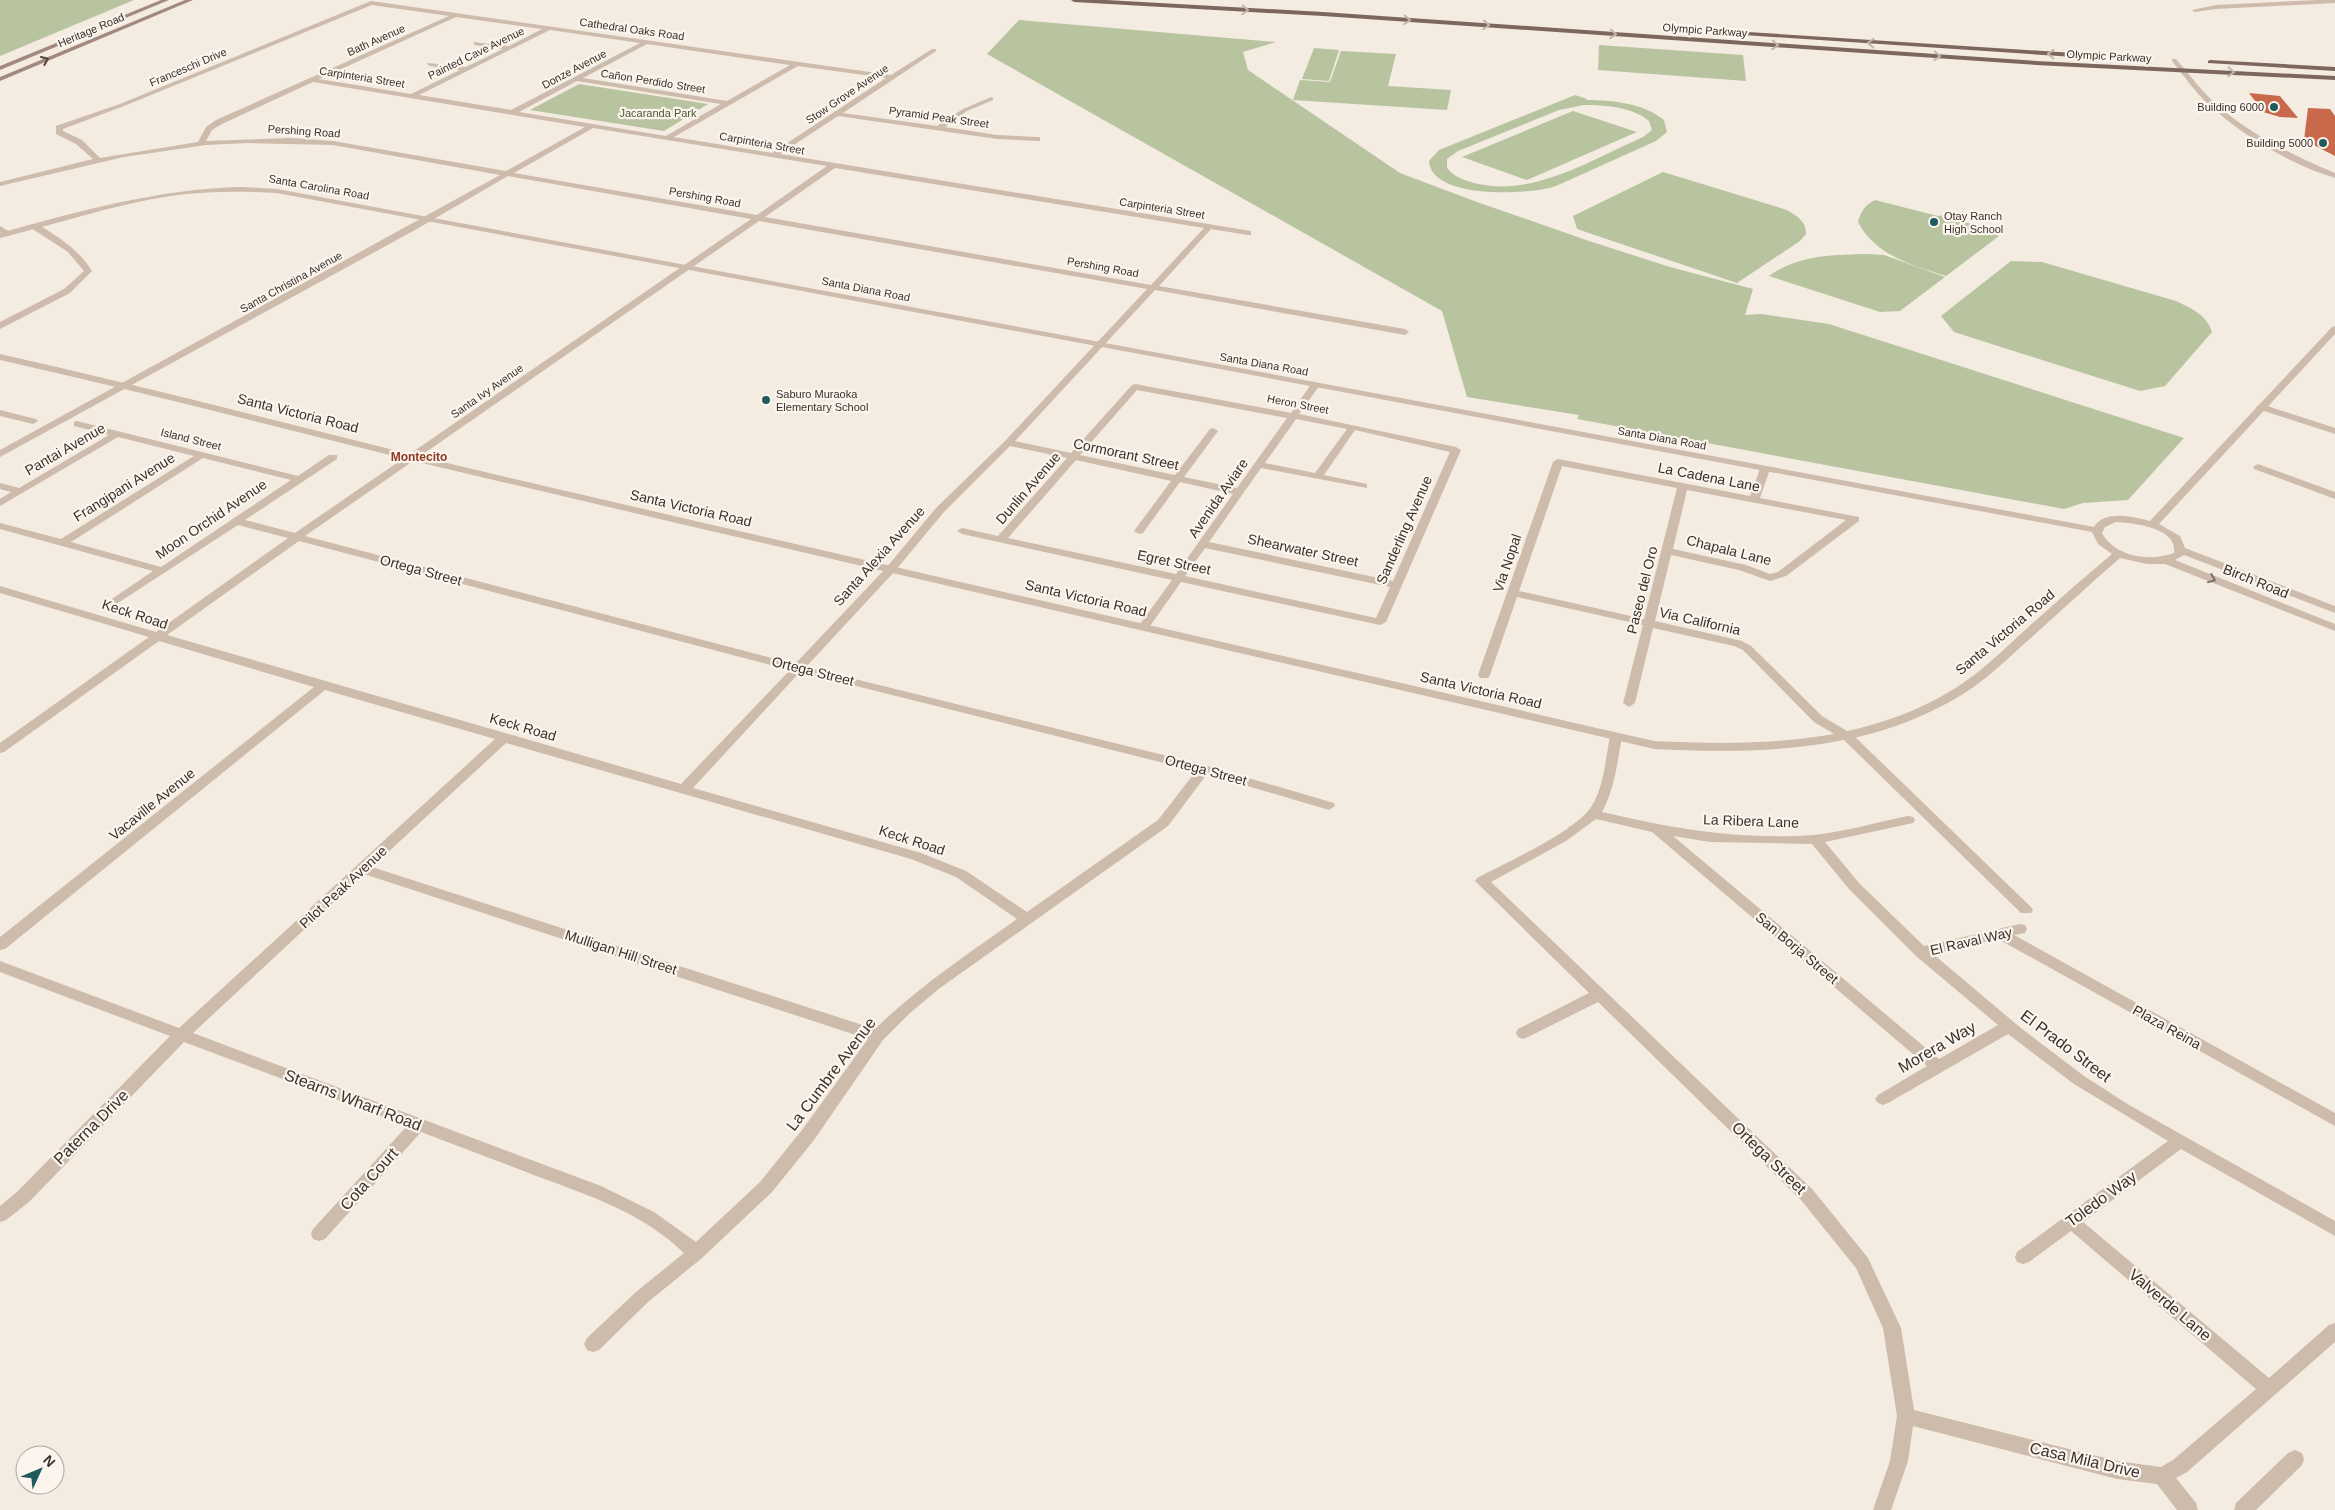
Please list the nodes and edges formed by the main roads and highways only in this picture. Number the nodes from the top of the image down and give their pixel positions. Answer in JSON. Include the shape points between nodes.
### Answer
{"nodes":[{"id":1,"x":166,"y":0,"type":"edge"},
{"id":2,"x":190,"y":0,"type":"edge"},
{"id":3,"x":1074,"y":0,"type":"edge"},
{"id":4,"x":1202,"y":0,"type":"edge"},
{"id":5,"x":1534,"y":21,"type":"dead end"},
{"id":6,"x":1563,"y":22,"type":"dead end"},
{"id":7,"x":1564,"y":30,"type":"junction"},
{"id":8,"x":1705,"y":31,"type":"dead end"},
{"id":9,"x":2116,"y":58,"type":"dead end"},
{"id":10,"x":2164,"y":60,"type":"dead end"},
{"id":11,"x":2183,"y":61,"type":"dead end"},
{"id":12,"x":2201,"y":62,"type":"dead end"},
{"id":13,"x":0,"y":68,"type":"edge"},
{"id":14,"x":2335,"y":68,"type":"edge"},
{"id":15,"x":2335,"y":78,"type":"edge"},
{"id":16,"x":0,"y":79,"type":"edge"}],
"edges":[{"from":1,"to":13,"type":"main road","name":"Heritage Road"},
{"from":16,"to":2,"type":"main road","name":"Heritage Road","one_way":true},
{"from":3,"to":7,"type":"main road","name":"Olympic Parkway","one_way":true},
{"from":4,"to":5,"type":"main road"},
{"from":6,"to":7,"type":"main road"},
{"from":7,"to":15,"type":"main road","name":"Olympic Parkway","one_way":true,"via":[[2036,63]]},
{"from":9,"to":8,"type":"main road","name":"Olympic Parkway","one_way":true},
{"from":10,"to":11,"type":"main road","name":"Olympic Parkway"},
{"from":12,"to":14,"type":"main road"}]}
